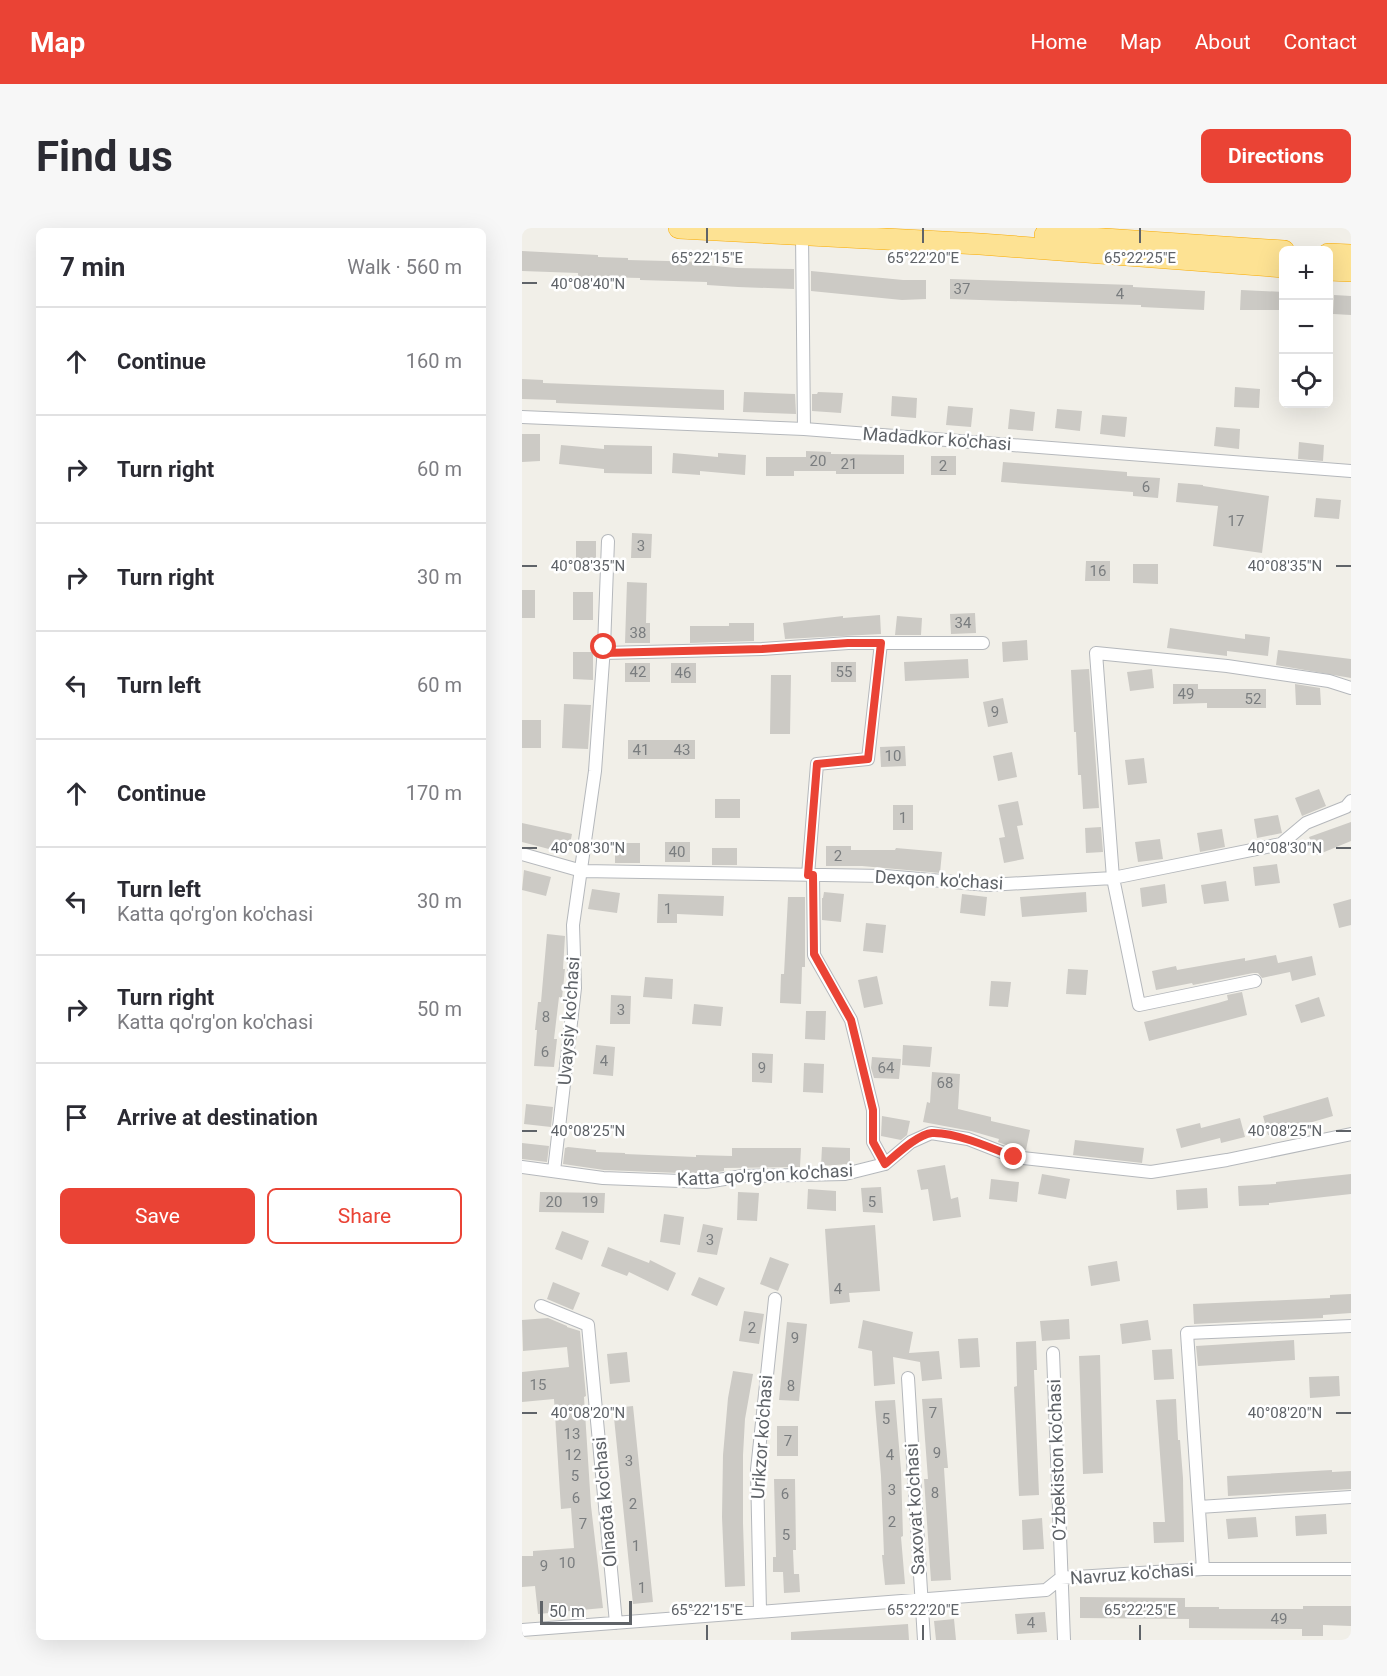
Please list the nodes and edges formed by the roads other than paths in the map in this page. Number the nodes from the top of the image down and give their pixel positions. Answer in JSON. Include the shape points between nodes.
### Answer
{"nodes":[{"id":1,"x":679,"y":228,"type":"edge"},
{"id":2,"x":941,"y":228,"type":"edge"},
{"id":3,"x":802,"y":234,"type":"junction"},
{"id":4,"x":1279,"y":251,"type":"edge"},
{"id":5,"x":1333,"y":254,"type":"edge"},
{"id":6,"x":1351,"y":255,"type":"edge"},
{"id":7,"x":1279,"y":267,"type":"edge"},
{"id":8,"x":1333,"y":270,"type":"edge"},
{"id":9,"x":1351,"y":271,"type":"edge"},
{"id":10,"x":522,"y":417,"type":"edge"},
{"id":11,"x":804,"y":429,"type":"junction"},
{"id":12,"x":1351,"y":471,"type":"edge"},
{"id":13,"x":608,"y":541,"type":"dead end"},
{"id":14,"x":881,"y":643,"type":"junction"},
{"id":15,"x":983,"y":643,"type":"dead end"},
{"id":16,"x":604,"y":653,"type":"junction"},
{"id":17,"x":1351,"y":688,"type":"edge"},
{"id":18,"x":1351,"y":801,"type":"edge"},
{"id":19,"x":522,"y":854,"type":"edge"},
{"id":20,"x":582,"y":871,"type":"junction"},
{"id":21,"x":811,"y":875,"type":"junction"},
{"id":22,"x":1113,"y":878,"type":"junction"},
{"id":23,"x":1254,"y":981,"type":"dead end"},
{"id":24,"x":1351,"y":1134,"type":"edge"},
{"id":25,"x":885,"y":1164,"type":"junction"},
{"id":26,"x":522,"y":1167,"type":"edge"},
{"id":27,"x":554,"y":1171,"type":"junction"},
{"id":28,"x":776,"y":1299,"type":"dead end"},
{"id":29,"x":541,"y":1306,"type":"dead end"},
{"id":30,"x":1351,"y":1326,"type":"edge"},
{"id":31,"x":1053,"y":1353,"type":"dead end"},
{"id":32,"x":908,"y":1378,"type":"dead end"},
{"id":33,"x":1351,"y":1497,"type":"edge"},
{"id":34,"x":1199,"y":1507,"type":"junction"},
{"id":35,"x":1203,"y":1569,"type":"junction"},
{"id":36,"x":1351,"y":1569,"type":"edge"},
{"id":37,"x":1061,"y":1578,"type":"junction"},
{"id":38,"x":921,"y":1598,"type":"junction"},
{"id":39,"x":760,"y":1611,"type":"junction"},
{"id":40,"x":616,"y":1623,"type":"junction"},
{"id":41,"x":522,"y":1630,"type":"edge"},
{"id":42,"x":924,"y":1640,"type":"edge"},
{"id":43,"x":1064,"y":1640,"type":"edge"}],
"edges":[{"from":1,"to":3,"type":"highway"},
{"from":2,"to":4,"type":"highway"},
{"from":3,"to":7,"type":"highway"},
{"from":3,"to":11,"type":"street"},
{"from":5,"to":6,"type":"highway"},
{"from":8,"to":9,"type":"highway"},
{"from":10,"to":11,"type":"street","name":"Madadkor ko'chasi"},
{"from":11,"to":12,"type":"street","name":"Madadkor ko'chasi"},
{"from":13,"to":16,"type":"street","name":"Uvaysiy ko'chasi"},
{"from":14,"to":15,"type":"street"},
{"from":14,"to":16,"type":"street"},
{"from":14,"to":21,"type":"street","via":[[868,759],[817,764]]},
{"from":16,"to":20,"type":"street","name":"Uvaysiy ko'chasi"},
{"from":17,"to":22,"type":"street","via":[[1329,681],[1227,666],[1096,653]]},
{"from":18,"to":22,"type":"street","name":"Dexqon ko'chasi","via":[[1346,807],[1306,823],[1281,844]]},
{"from":19,"to":20,"type":"street","name":"Dexqon ko'chasi"},
{"from":20,"to":21,"type":"street","name":"Dexqon ko'chasi"},
{"from":20,"to":27,"type":"street","name":"Uvaysiy ko'chasi","via":[[573,925],[575,988],[571,1032]]},
{"from":21,"to":22,"type":"street","name":"Dexqon ko'chasi","via":[[885,876],[988,885]]},
{"from":21,"to":25,"type":"street","via":[[814,954],[851,1020],[873,1110],[873,1142]]},
{"from":22,"to":23,"type":"street","via":[[1138,1005]]},
{"from":24,"to":25,"type":"street","name":"Katta qo'rg'on ko'chasi","via":[[1151,1173],[1014,1157],[968,1139],[931,1133],[911,1142]]},
{"from":25,"to":27,"type":"street","name":"Katta qo'rg'on ko'chasi","via":[[845,1173],[742,1176],[706,1182],[603,1178]]},
{"from":26,"to":27,"type":"street","name":"Katta qo'rg'on ko'chasi"},
{"from":28,"to":39,"type":"street","name":"Urikzor ko'chasi","via":[[757,1470]]},
{"from":29,"to":40,"type":"street","name":"Olnaota ko'chasi","via":[[588,1325]]},
{"from":30,"to":34,"type":"street","via":[[1187,1333]]},
{"from":31,"to":37,"type":"street","name":"O‘zbekiston ko‘chasi"},
{"from":32,"to":38,"type":"street","name":"Saxovat ko'chasi"},
{"from":33,"to":34,"type":"street"},
{"from":34,"to":35,"type":"street"},
{"from":35,"to":36,"type":"street","name":"Navruz ko'chasi"},
{"from":35,"to":37,"type":"street","name":"Navruz ko'chasi"},
{"from":37,"to":38,"type":"street","name":"Navruz ko'chasi","via":[[1046,1590]]},
{"from":37,"to":43,"type":"street","name":"O‘zbekiston ko‘chasi"},
{"from":38,"to":39,"type":"street","name":"Navruz ko'chasi"},
{"from":38,"to":42,"type":"street","name":"Saxovat ko'chasi"},
{"from":39,"to":40,"type":"street","name":"Navruz ko'chasi"},
{"from":40,"to":41,"type":"street","name":"Navruz ko'chasi"}]}
